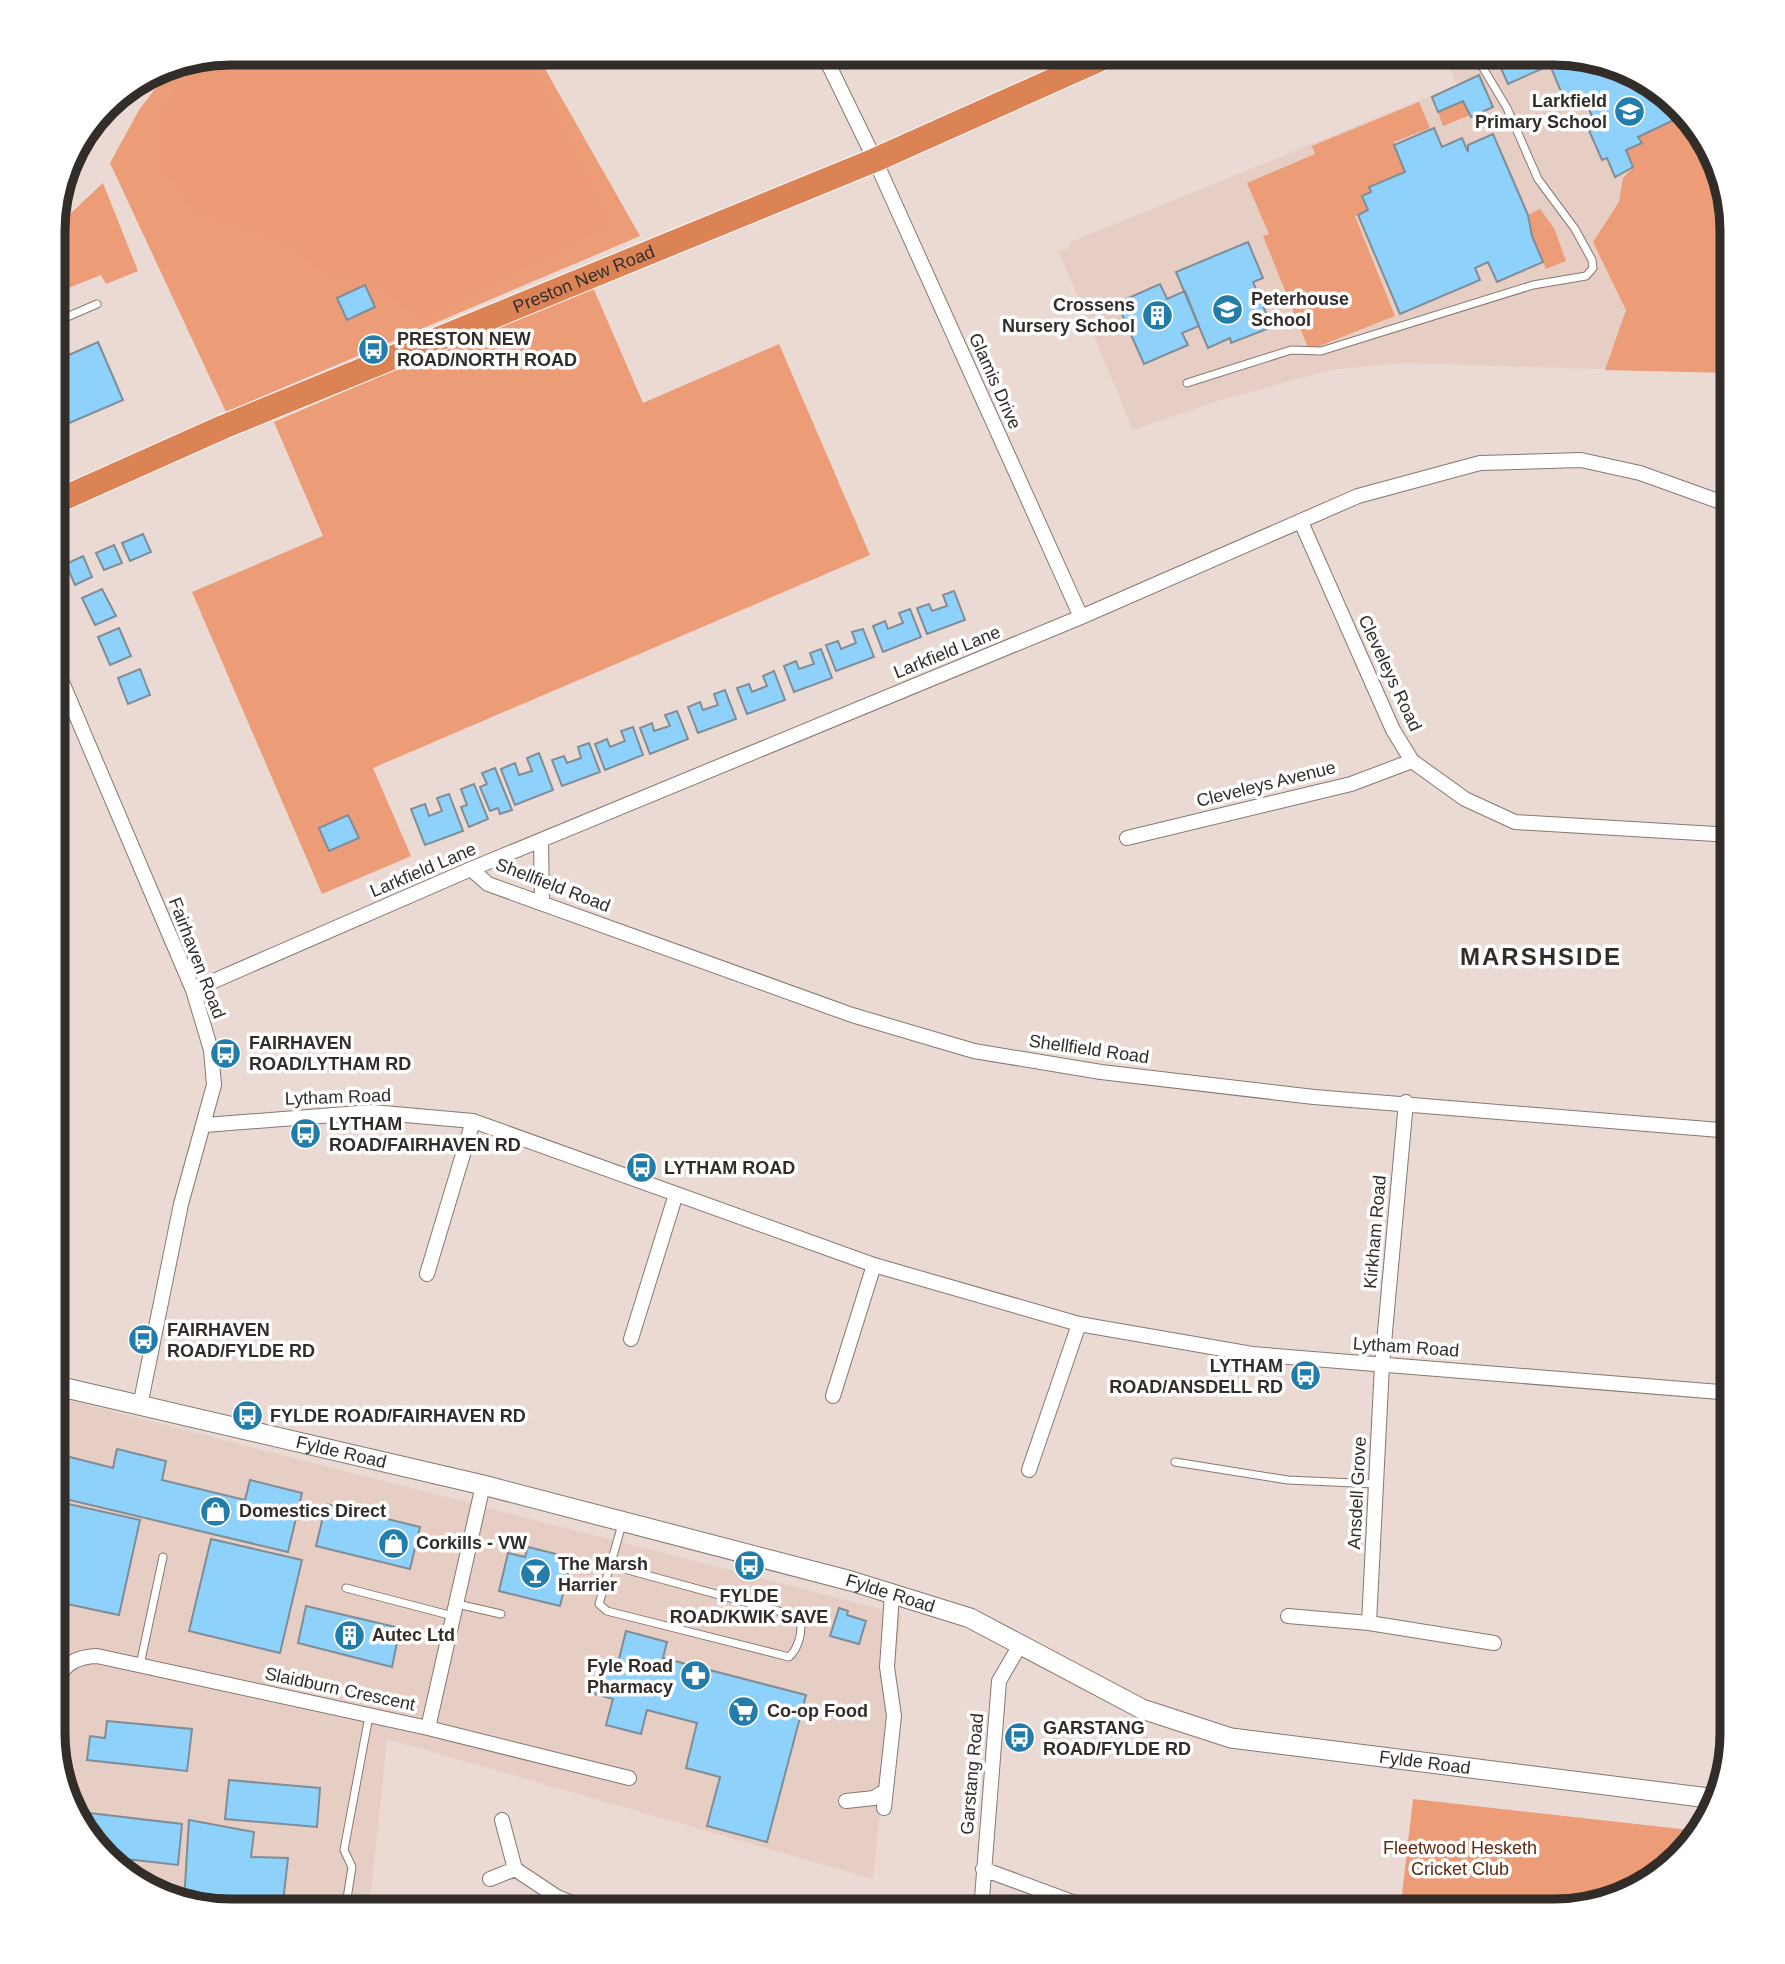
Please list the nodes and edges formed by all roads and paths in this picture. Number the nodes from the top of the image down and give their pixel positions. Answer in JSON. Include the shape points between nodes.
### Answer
{"nodes":[{"id":1,"x":829,"y":65,"type":"edge"},
{"id":2,"x":1087,"y":65,"type":"edge"},
{"id":3,"x":1481,"y":65,"type":"edge"},
{"id":4,"x":875,"y":160,"type":"junction"},
{"id":5,"x":97,"y":304,"type":"dead end"},
{"id":6,"x":65,"y":318,"type":"edge"},
{"id":7,"x":1186,"y":383,"type":"dead end"},
{"id":8,"x":65,"y":498,"type":"edge"},
{"id":9,"x":1720,"y":502,"type":"edge"},
{"id":10,"x":1301,"y":522,"type":"junction"},
{"id":11,"x":1081,"y":617,"type":"junction"},
{"id":12,"x":65,"y":689,"type":"edge"},
{"id":13,"x":1412,"y":761,"type":"junction"},
{"id":14,"x":1720,"y":834,"type":"edge"},
{"id":15,"x":1127,"y":838,"type":"dead end"},
{"id":16,"x":541,"y":841,"type":"junction"},
{"id":17,"x":471,"y":869,"type":"junction"},
{"id":18,"x":542,"y":903,"type":"junction"},
{"id":19,"x":193,"y":990,"type":"junction"},
{"id":20,"x":1406,"y":1102,"type":"junction"},
{"id":21,"x":473,"y":1121,"type":"junction"},
{"id":22,"x":205,"y":1125,"type":"junction"},
{"id":23,"x":1720,"y":1130,"type":"edge"},
{"id":24,"x":676,"y":1194,"type":"junction"},
{"id":25,"x":874,"y":1265,"type":"junction"},
{"id":26,"x":427,"y":1274,"type":"dead end"},
{"id":27,"x":1079,"y":1324,"type":"junction"},
{"id":28,"x":631,"y":1339,"type":"dead end"},
{"id":29,"x":1382,"y":1365,"type":"junction"},
{"id":30,"x":65,"y":1388,"type":"edge"},
{"id":31,"x":1720,"y":1392,"type":"edge"},
{"id":32,"x":833,"y":1396,"type":"dead end"},
{"id":33,"x":140,"y":1406,"type":"junction"},
{"id":34,"x":1175,"y":1462,"type":"dead end"},
{"id":35,"x":1029,"y":1470,"type":"dead end"},
{"id":36,"x":1376,"y":1484,"type":"junction"},
{"id":37,"x":483,"y":1485,"type":"junction"},
{"id":38,"x":623,"y":1521,"type":"junction"},
{"id":39,"x":163,"y":1557,"type":"dead end"},
{"id":40,"x":613,"y":1559,"type":"junction"},
{"id":41,"x":346,"y":1588,"type":"dead end"},
{"id":42,"x":892,"y":1594,"type":"junction"},
{"id":43,"x":455,"y":1610,"type":"junction"},
{"id":44,"x":500,"y":1614,"type":"dead end"},
{"id":45,"x":1288,"y":1616,"type":"dead end"},
{"id":46,"x":1369,"y":1623,"type":"junction"},
{"id":47,"x":1493,"y":1643,"type":"dead end"},
{"id":48,"x":1020,"y":1645,"type":"junction"},
{"id":49,"x":65,"y":1665,"type":"edge"},
{"id":50,"x":140,"y":1665,"type":"junction"},
{"id":51,"x":369,"y":1715,"type":"junction"},
{"id":52,"x":428,"y":1728,"type":"junction"},
{"id":53,"x":629,"y":1778,"type":"dead end"},
{"id":54,"x":886,"y":1791,"type":"junction"},
{"id":55,"x":1707,"y":1798,"type":"edge"},
{"id":56,"x":846,"y":1801,"type":"dead end"},
{"id":57,"x":884,"y":1808,"type":"dead end"},
{"id":58,"x":502,"y":1820,"type":"dead end"},
{"id":59,"x":515,"y":1869,"type":"junction"},
{"id":60,"x":983,"y":1869,"type":"junction"},
{"id":61,"x":490,"y":1879,"type":"dead end"},
{"id":62,"x":347,"y":1899,"type":"edge"},
{"id":63,"x":562,"y":1899,"type":"edge"},
{"id":64,"x":982,"y":1899,"type":"edge"},
{"id":65,"x":1063,"y":1899,"type":"edge"}],
"edges":[{"from":1,"to":4,"type":"street","name":"Glamis Drive"},
{"from":2,"to":4,"type":"highway","name":"Preston New Road"},
{"from":3,"to":7,"type":"lane","via":[[1507,108],[1538,179],[1592,260],[1593,268],[1586,276],[1532,285],[1321,351],[1291,350]]},
{"from":4,"to":8,"type":"highway","name":"Preston New Road","via":[[223,427]]},
{"from":4,"to":11,"type":"street","name":"Glamis Drive"},
{"from":5,"to":6,"type":"lane"},
{"from":9,"to":10,"type":"street","name":"Larkfield Lane","via":[[1640,473],[1581,460],[1480,463],[1358,496]]},
{"from":10,"to":11,"type":"street","name":"Larkfield Lane"},
{"from":10,"to":13,"type":"street","name":"Cleveleys Road","via":[[1371,686]]},
{"from":11,"to":16,"type":"street","name":"Larkfield Lane"},
{"from":12,"to":19,"type":"street","name":"Fairhaven Road"},
{"from":13,"to":14,"type":"street","name":"Cleveleys Road","via":[[1465,799],[1515,822]]},
{"from":13,"to":15,"type":"street","name":"Cleveleys Avenue","via":[[1350,784]]},
{"from":16,"to":17,"type":"street","name":"Larkfield Lane"},
{"from":16,"to":18,"type":"street"},
{"from":17,"to":18,"type":"street","name":"Shellfield Road","via":[[488,884]]},
{"from":17,"to":19,"type":"street","name":"Larkfield Lane"},
{"from":18,"to":20,"type":"street","name":"Shellfield Road","via":[[852,1015],[974,1051],[1314,1097]]},
{"from":19,"to":22,"type":"street","name":"Fairhaven Road","via":[[211,1050],[214,1085]]},
{"from":20,"to":23,"type":"street","name":"Shellfield Road"},
{"from":20,"to":29,"type":"street","name":"Kirkham Road"},
{"from":21,"to":22,"type":"street","name":"Lytham Road","via":[[373,1112]]},
{"from":21,"to":24,"type":"street","name":"Lytham Road"},
{"from":21,"to":26,"type":"street"},
{"from":22,"to":33,"type":"street","name":"Fairhaven Road","via":[[181,1205]]},
{"from":24,"to":25,"type":"street","name":"Lytham Road"},
{"from":24,"to":28,"type":"street"},
{"from":25,"to":27,"type":"street","name":"Lytham Road"},
{"from":25,"to":32,"type":"street"},
{"from":27,"to":29,"type":"street","name":"Lytham Road","via":[[1252,1354]]},
{"from":27,"to":35,"type":"street"},
{"from":29,"to":31,"type":"street","name":"Lytham Road"},
{"from":29,"to":36,"type":"street","name":"Ansdell Grove"},
{"from":30,"to":33,"type":"street","name":"Fylde Road"},
{"from":33,"to":37,"type":"street","name":"Fylde Road"},
{"from":34,"to":36,"type":"lane","via":[[1288,1480]]},
{"from":36,"to":46,"type":"street","name":"Ansdell Grove"},
{"from":37,"to":38,"type":"street","name":"Fylde Road"},
{"from":37,"to":43,"type":"street","name":"Slaidburn Crescent"},
{"from":38,"to":40,"type":"lane"},
{"from":38,"to":42,"type":"street","name":"Fylde Road"},
{"from":39,"to":50,"type":"lane"},
{"from":40,"to":40,"type":"lane","via":[[617,1567],[793,1615],[802,1627],[795,1652],[789,1657],[607,1611],[599,1604]]},
{"from":41,"to":43,"type":"lane"},
{"from":42,"to":48,"type":"street","name":"Fylde Road","via":[[970,1618]]},
{"from":42,"to":54,"type":"street","via":[[887,1667],[894,1716]]},
{"from":43,"to":44,"type":"lane"},
{"from":43,"to":52,"type":"street","name":"Slaidburn Crescent"},
{"from":45,"to":46,"type":"street"},
{"from":46,"to":47,"type":"street"},
{"from":48,"to":55,"type":"street","name":"Fylde Road","via":[[1142,1709],[1231,1738]]},
{"from":48,"to":60,"type":"street","name":"Garstang Road","via":[[999,1681]]},
{"from":49,"to":50,"type":"street","name":"Slaidburn Crescent","via":[[80,1657],[97,1656]]},
{"from":50,"to":51,"type":"street","name":"Slaidburn Crescent"},
{"from":51,"to":52,"type":"street","name":"Slaidburn Crescent"},
{"from":51,"to":62,"type":"lane","via":[[344,1850],[352,1867]]},
{"from":52,"to":53,"type":"street"},
{"from":54,"to":56,"type":"street","via":[[874,1798]]},
{"from":54,"to":57,"type":"street"},
{"from":58,"to":59,"type":"street"},
{"from":59,"to":61,"type":"street"},
{"from":59,"to":63,"type":"street"},
{"from":60,"to":64,"type":"street","name":"Garstang Road"},
{"from":60,"to":65,"type":"street"}]}
